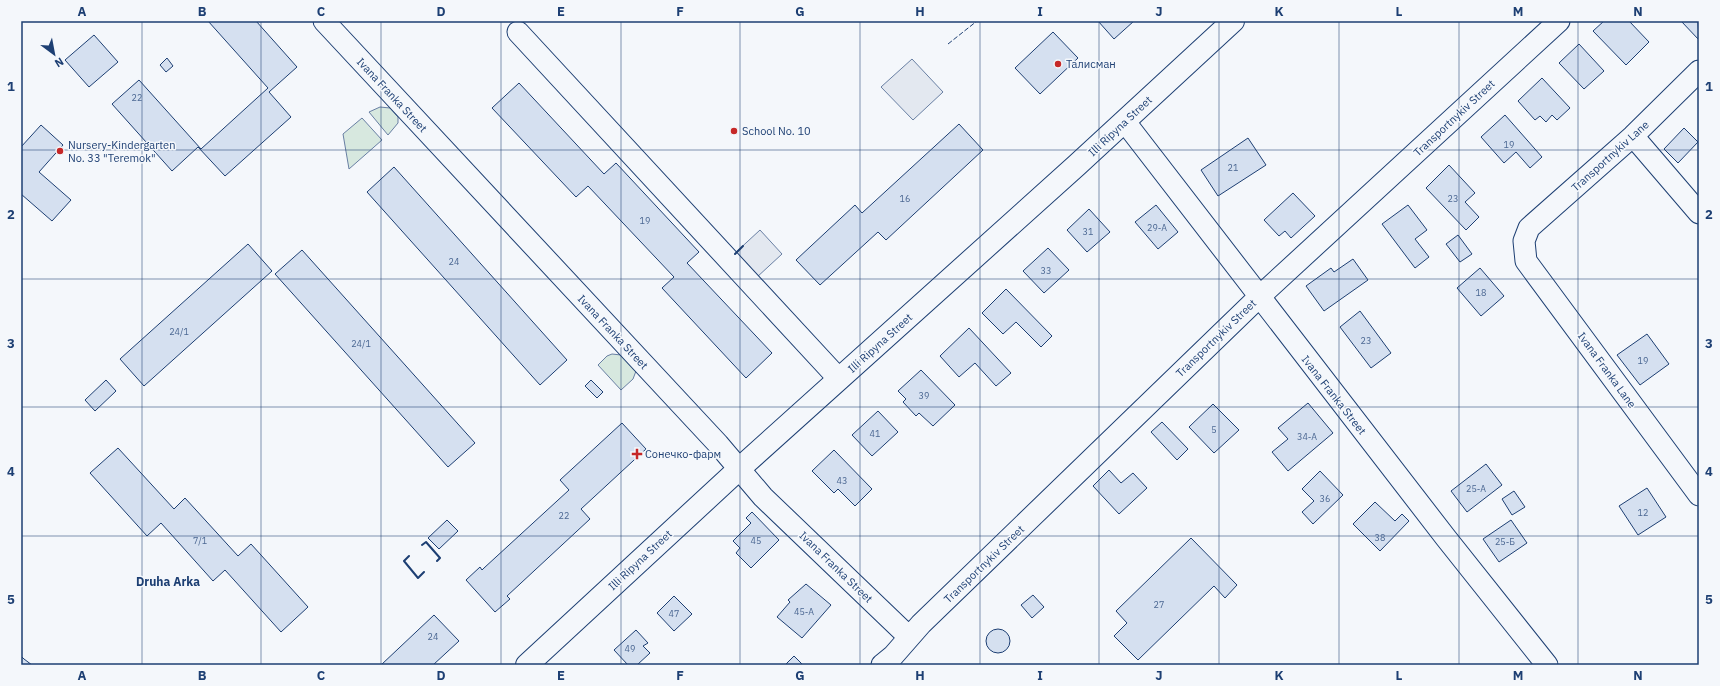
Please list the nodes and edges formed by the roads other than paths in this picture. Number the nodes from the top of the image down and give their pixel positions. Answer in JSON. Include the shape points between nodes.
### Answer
{"nodes":[{"id":1,"x":324,"y":21,"type":"edge"},
{"id":2,"x":1233,"y":21,"type":"edge"},
{"id":3,"x":1559,"y":21,"type":"edge"},
{"id":4,"x":518,"y":32,"type":"dead end"},
{"id":5,"x":1699,"y":71,"type":"edge"},
{"id":6,"x":1125,"y":122,"type":"junction"},
{"id":7,"x":1633,"y":136,"type":"junction"},
{"id":8,"x":1699,"y":213,"type":"edge"},
{"id":9,"x":1524,"y":241,"type":"joint"},
{"id":10,"x":1259,"y":297,"type":"junction"},
{"id":11,"x":840,"y":379,"type":"junction"},
{"id":12,"x":739,"y":469,"type":"junction"},
{"id":13,"x":1699,"y":495,"type":"edge"},
{"id":14,"x":909,"y":637,"type":"junction"},
{"id":15,"x":891,"y":662,"type":"edge"},
{"id":16,"x":527,"y":665,"type":"edge"},
{"id":17,"x":1547,"y":665,"type":"edge"}],
"edges":[{"from":1,"to":12,"type":"street","name":"Ivana Franka Street"},
{"from":2,"to":6,"type":"main road","name":"Illi Ripyna Street"},
{"from":3,"to":10,"type":"street","name":"Transportnykiv Street"},
{"from":4,"to":11,"type":"street"},
{"from":5,"to":7,"type":"street","name":"Transportnykiv Lane"},
{"from":6,"to":10,"type":"street","name":"Ivana Franka Street"},
{"from":6,"to":11,"type":"main road","name":"Illi Ripyna Street"},
{"from":7,"to":8,"type":"street"},
{"from":7,"to":9,"type":"street","name":"Transportnykiv Lane","via":[[1529,228]]},
{"from":9,"to":13,"type":"street","name":"Ivana Franka Lane","via":[[1526,261]]},
{"from":10,"to":14,"type":"street","name":"Transportnykiv Street"},
{"from":10,"to":17,"type":"street","name":"Ivana Franka Street"},
{"from":11,"to":12,"type":"main road","name":"Illi Ripyna Street"},
{"from":12,"to":14,"type":"street","name":"Ivana Franka Street","via":[[763,497]]},
{"from":12,"to":16,"type":"main road","name":"Illi Ripyna Street"},
{"from":14,"to":15,"type":"street","name":"Transportnykiv Street"}]}
